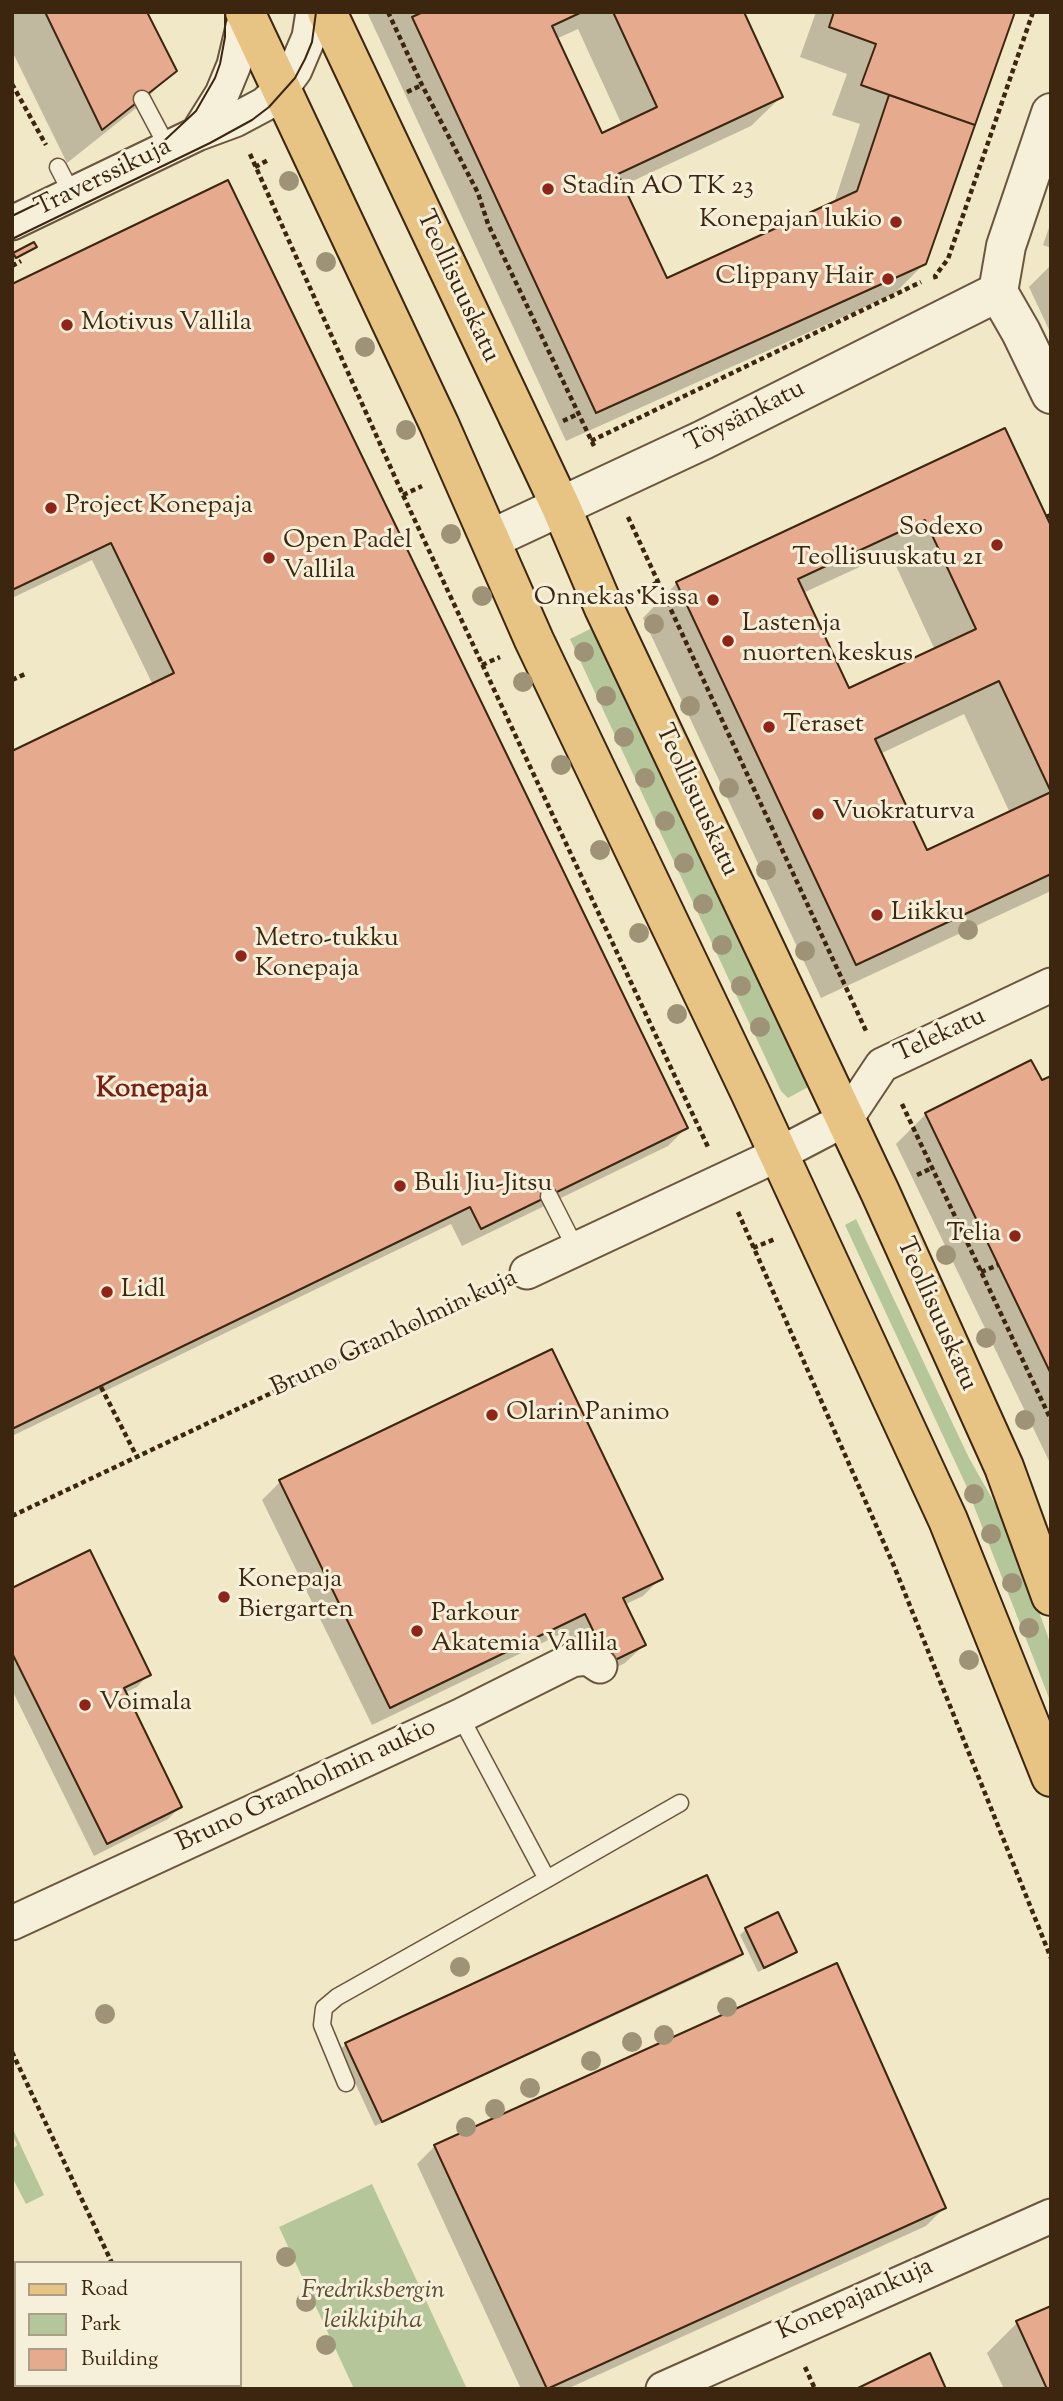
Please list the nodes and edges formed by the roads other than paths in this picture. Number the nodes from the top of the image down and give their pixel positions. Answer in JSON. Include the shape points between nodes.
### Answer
{"nodes":[{"id":1,"x":313,"y":12,"type":"edge"},
{"id":2,"x":327,"y":12,"type":"edge"},
{"id":3,"x":246,"y":13,"type":"edge"},
{"id":4,"x":282,"y":88,"type":"junction"},
{"id":5,"x":142,"y":99,"type":"dead end"},
{"id":6,"x":1051,"y":113,"type":"edge"},
{"id":7,"x":182,"y":141,"type":"junction"},
{"id":8,"x":12,"y":223,"type":"edge"},
{"id":9,"x":998,"y":292,"type":"junction"},
{"id":10,"x":1051,"y":394,"type":"edge"},
{"id":11,"x":561,"y":507,"type":"junction"},
{"id":12,"x":491,"y":539,"type":"junction"},
{"id":13,"x":1051,"y":985,"type":"edge"},
{"id":14,"x":846,"y":1119,"type":"junction"},
{"id":15,"x":779,"y":1154,"type":"junction"},
{"id":16,"x":549,"y":1196,"type":"dead end"},
{"id":17,"x":576,"y":1249,"type":"junction"},
{"id":18,"x":527,"y":1272,"type":"road end"},
{"id":19,"x":1051,"y":1596,"type":"edge"},
{"id":20,"x":600,"y":1666,"type":"dead end"},
{"id":21,"x":460,"y":1716,"type":"junction"},
{"id":22,"x":1051,"y":1777,"type":"edge"},
{"id":23,"x":680,"y":1803,"type":"dead end"},
{"id":24,"x":547,"y":1879,"type":"junction"},
{"id":25,"x":12,"y":1923,"type":"edge"},
{"id":26,"x":346,"y":2083,"type":"dead end"},
{"id":27,"x":1051,"y":2216,"type":"edge"},
{"id":28,"x":663,"y":2389,"type":"edge"}],
"edges":[{"from":1,"to":4,"type":"street","name":"Traverssikuja","via":[[302,56]]},
{"from":2,"to":11,"type":"main road","name":"Teollisuuskatu"},
{"from":3,"to":4,"type":"main road"},
{"from":3,"to":7,"type":"street","name":"Traverssikuja","via":[[242,41],[226,84]]},
{"from":4,"to":7,"type":"street","name":"Traverssikuja","via":[[234,121]]},
{"from":4,"to":12,"type":"main road"},
{"from":5,"to":7,"type":"lane"},
{"from":6,"to":9,"type":"street","via":[[1006,246]]},
{"from":7,"to":8,"type":"street","name":"Traverssikuja","via":[[65,180]]},
{"from":9,"to":10,"type":"street"},
{"from":9,"to":11,"type":"street","name":"Töysänkatu"},
{"from":11,"to":12,"type":"street","name":"Töysänkatu"},
{"from":11,"to":14,"type":"main road","name":"Teollisuuskatu","via":[[604,608]]},
{"from":12,"to":15,"type":"main road","via":[[534,640]]},
{"from":13,"to":14,"type":"street","name":"Telekatu","via":[[882,1065]]},
{"from":14,"to":15,"type":"street","name":"Telekatu"},
{"from":14,"to":19,"type":"main road","name":"Teollisuuskatu","via":[[1004,1467]]},
{"from":15,"to":17,"type":"street","name":"Bruno Granholmin kuja"},
{"from":15,"to":22,"type":"main road","via":[[948,1520]]},
{"from":16,"to":17,"type":"lane"},
{"from":17,"to":18,"type":"street","name":"Bruno Granholmin kuja"},
{"from":20,"to":21,"type":"street","name":"Bruno Granholmin aukio","via":[[588,1658],[572,1660]]},
{"from":21,"to":24,"type":"lane"},
{"from":21,"to":25,"type":"street","name":"Bruno Granholmin aukio"},
{"from":23,"to":24,"type":"lane"},
{"from":24,"to":26,"type":"lane","via":[[324,2008],[322,2025]]},
{"from":27,"to":28,"type":"street","name":"Konepajankuja"}]}
